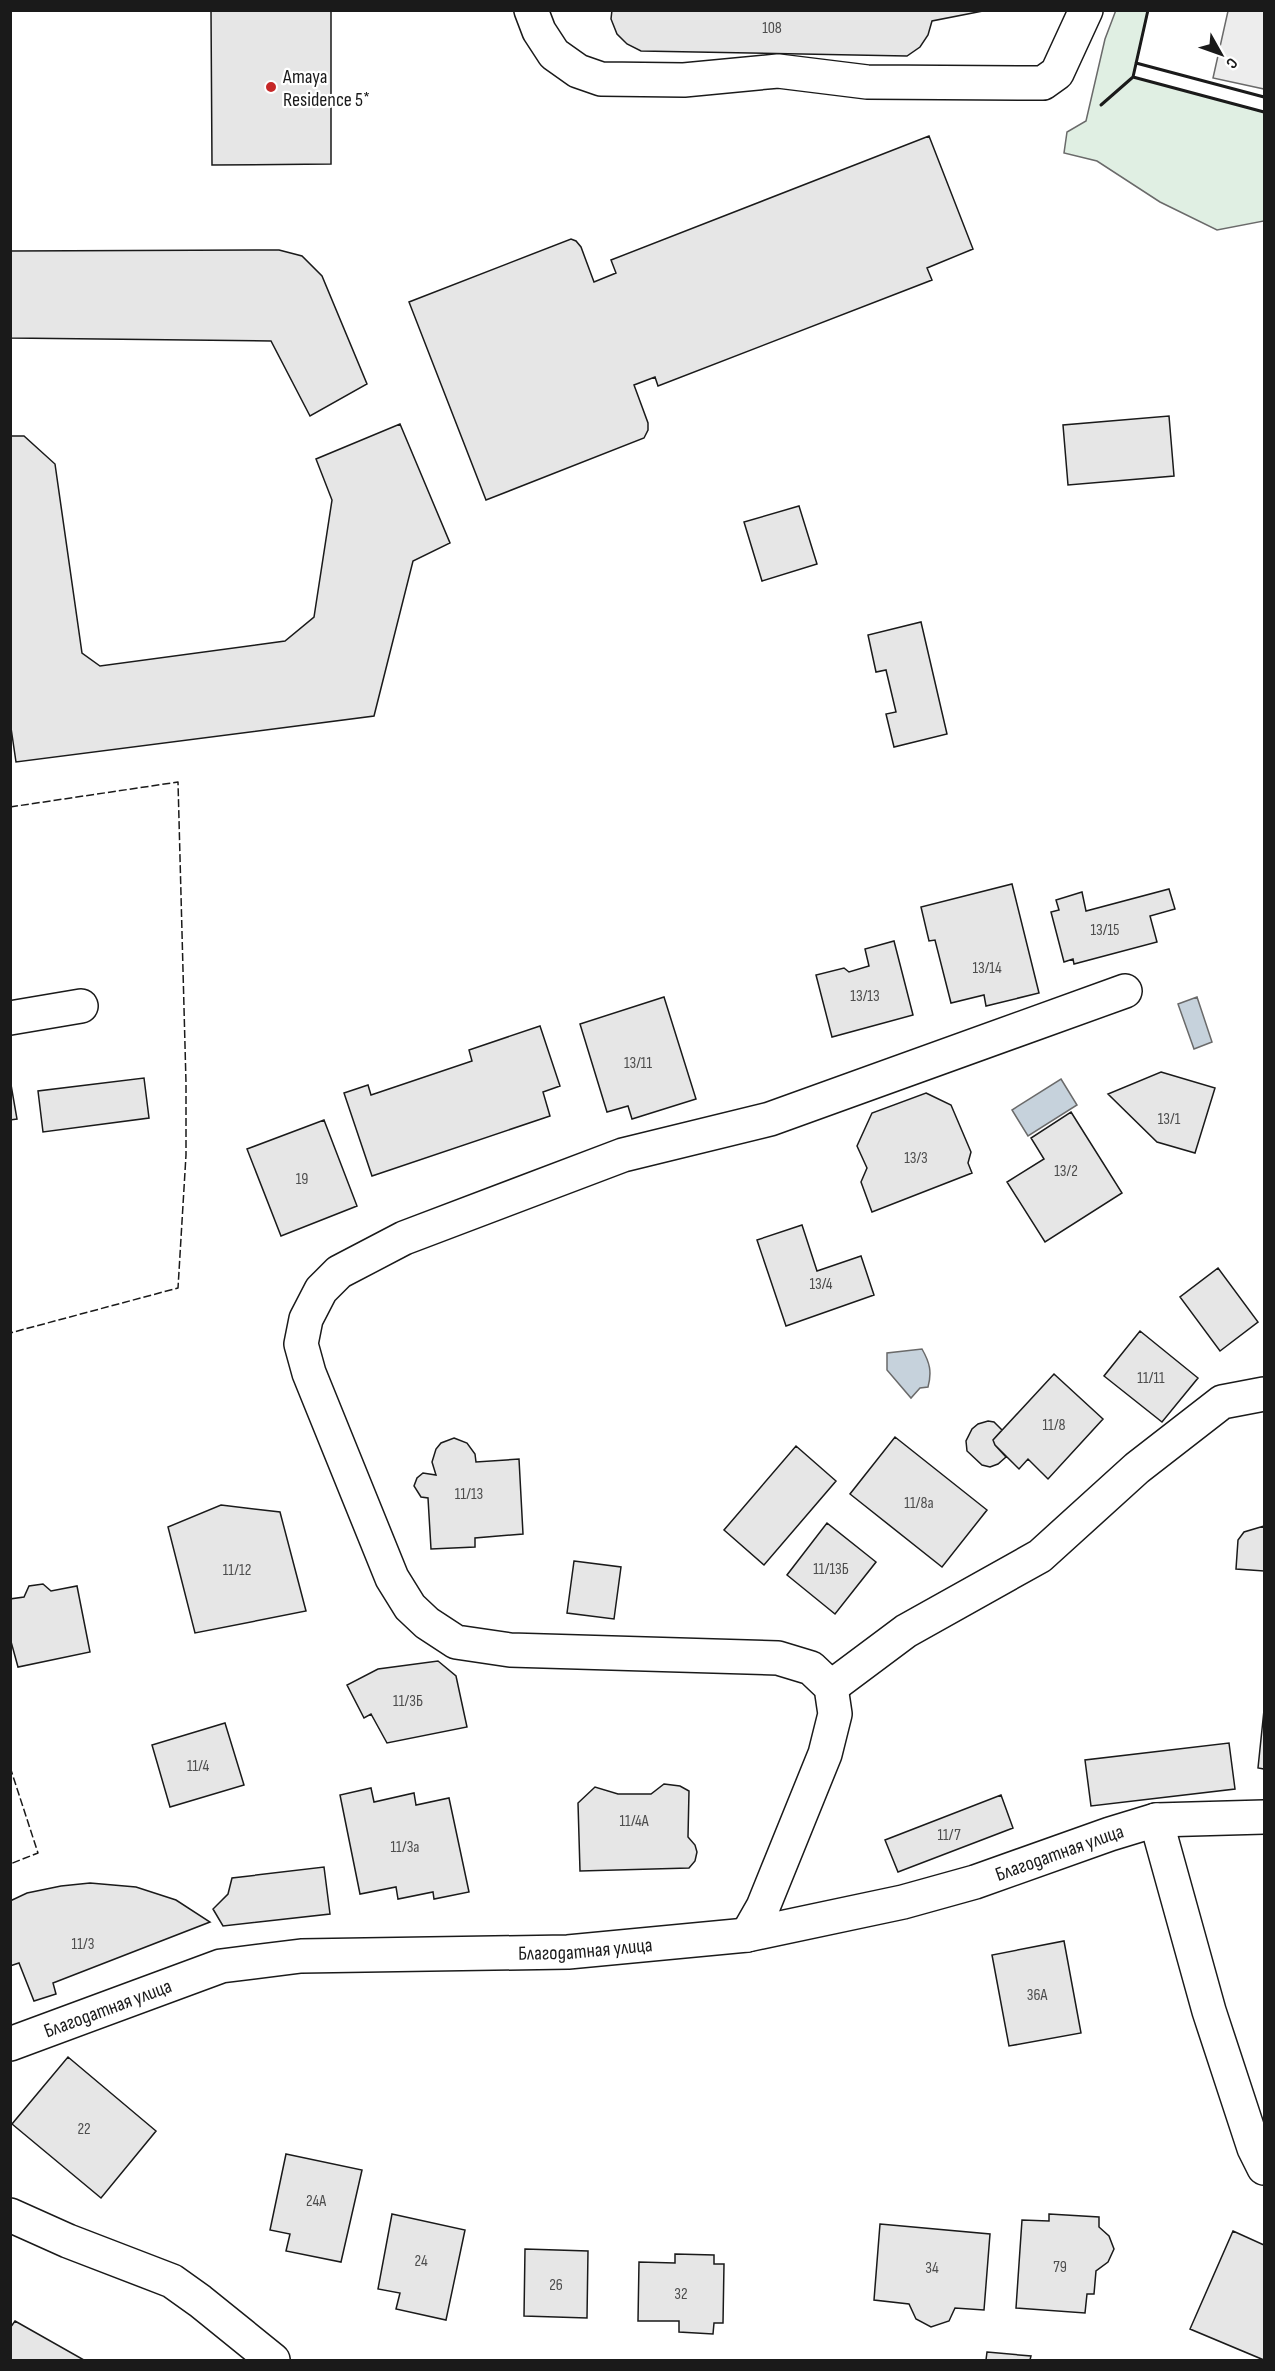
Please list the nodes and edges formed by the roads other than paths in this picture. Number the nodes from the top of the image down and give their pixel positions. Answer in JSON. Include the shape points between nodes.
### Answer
{"nodes":[{"id":1,"x":531,"y":10,"type":"edge"},
{"id":2,"x":1086,"y":10,"type":"edge"},
{"id":3,"x":1125,"y":991,"type":"dead end"},
{"id":4,"x":81,"y":1006,"type":"dead end"},
{"id":5,"x":10,"y":1018,"type":"edge"},
{"id":6,"x":1264,"y":1394,"type":"edge"},
{"id":7,"x":831,"y":1687,"type":"junction"},
{"id":8,"x":1264,"y":1817,"type":"edge"},
{"id":9,"x":1156,"y":1820,"type":"junction"},
{"id":10,"x":747,"y":1935,"type":"junction"},
{"id":11,"x":10,"y":2044,"type":"edge"},
{"id":12,"x":1264,"y":2168,"type":"edge"},
{"id":13,"x":10,"y":2215,"type":"edge"},
{"id":14,"x":273,"y":2361,"type":"edge"}],
"edges":[{"from":1,"to":2,"type":"street","via":[[554,54],[578,71],[601,79],[684,80],[778,71],[867,82],[1043,83],[1057,73]]},
{"from":3,"to":7,"type":"street","via":[[770,1119],[623,1155],[404,1238],[339,1272],[321,1290],[306,1319],[301,1344],[309,1373],[392,1578],[410,1607],[428,1623],[456,1642],[510,1650],[778,1658],[811,1668]]},
{"from":4,"to":5,"type":"street"},
{"from":6,"to":7,"type":"street","via":[[1222,1402],[1137,1468],[1040,1556],[906,1631]]},
{"from":7,"to":10,"type":"street","via":[[835,1714],[825,1754],[763,1907]]},
{"from":8,"to":9,"type":"street","name":"Благодатная улица"},
{"from":9,"to":10,"type":"street","name":"Благодатная улица","via":[[975,1882],[903,1902]]},
{"from":9,"to":12,"type":"street","via":[[1209,2011]]},
{"from":10,"to":11,"type":"street","name":"Благодатная улица","via":[[568,1952],[301,1956],[221,1966]]},
{"from":13,"to":14,"type":"street","via":[[172,2281]]}]}
